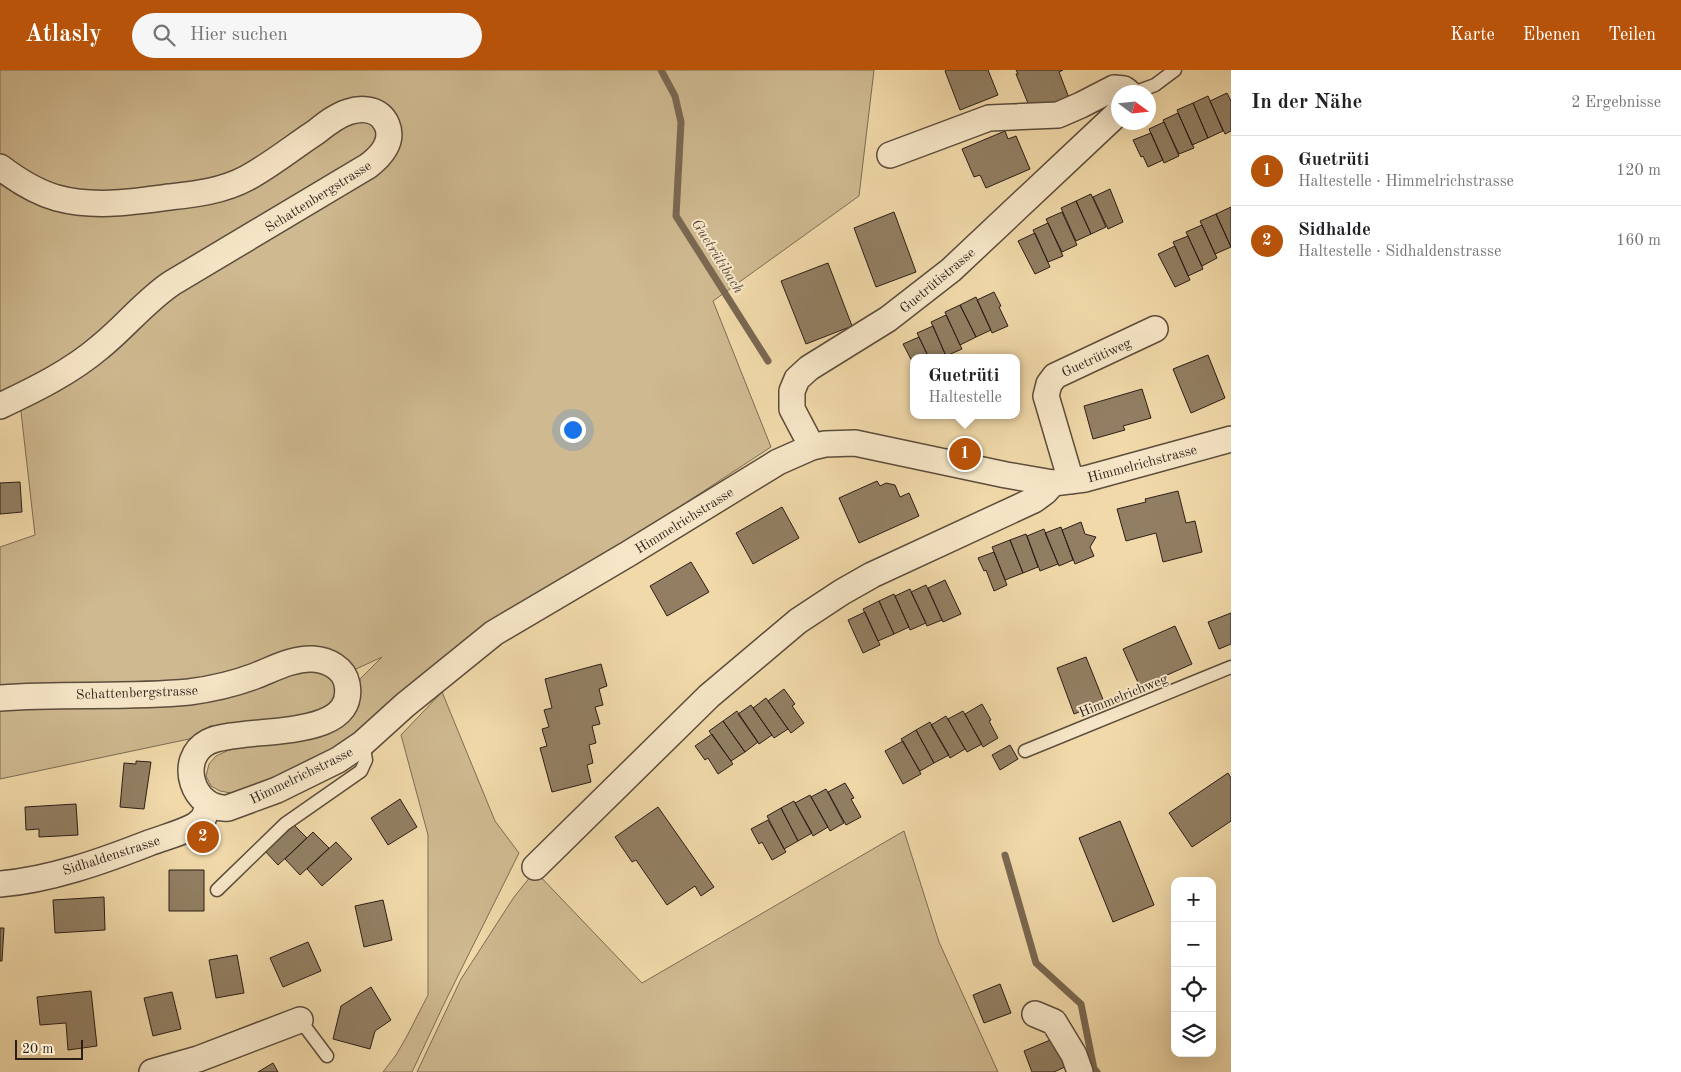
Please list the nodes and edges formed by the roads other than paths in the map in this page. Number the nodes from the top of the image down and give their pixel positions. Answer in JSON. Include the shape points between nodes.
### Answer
{"nodes":[{"id":1,"x":1175,"y":70,"type":"edge"},
{"id":2,"x":1153,"y":85,"type":"edge"},
{"id":3,"x":1111,"y":90,"type":"edge"},
{"id":4,"x":1111,"y":120,"type":"edge"},
{"id":5,"x":890,"y":155,"type":"dead end"},
{"id":6,"x":0,"y":167,"type":"edge"},
{"id":7,"x":1155,"y":329,"type":"dead end"},
{"id":8,"x":0,"y":406,"type":"edge"},
{"id":9,"x":1231,"y":439,"type":"edge"},
{"id":10,"x":812,"y":447,"type":"junction"},
{"id":11,"x":1062,"y":482,"type":"junction"},
{"id":12,"x":1231,"y":667,"type":"edge"},
{"id":13,"x":0,"y":698,"type":"edge"},
{"id":14,"x":363,"y":744,"type":"junction"},
{"id":15,"x":1025,"y":751,"type":"dead end"},
{"id":16,"x":209,"y":805,"type":"junction"},
{"id":17,"x":535,"y":868,"type":"dead end"},
{"id":18,"x":0,"y":884,"type":"edge"},
{"id":19,"x":217,"y":890,"type":"dead end"},
{"id":20,"x":1035,"y":1014,"type":"dead end"},
{"id":21,"x":300,"y":1020,"type":"joint"},
{"id":22,"x":327,"y":1056,"type":"dead end"},
{"id":23,"x":152,"y":1072,"type":"edge"},
{"id":24,"x":1080,"y":1072,"type":"edge"}],
"edges":[{"from":1,"to":2,"type":"lane"},
{"from":3,"to":5,"type":"street","via":[[1058,114],[989,118]]},
{"from":4,"to":10,"type":"street","name":"Guetrütistrasse","via":[[952,270],[888,320],[809,368],[797,379],[792,391],[792,409]]},
{"from":6,"to":8,"type":"street","name":"Schattenbergstrasse","via":[[41,193],[57,198],[91,203],[129,203],[231,185],[260,171],[346,112],[368,109],[380,116],[389,134],[386,147],[368,166],[172,283],[83,360]]},
{"from":7,"to":11,"type":"street","name":"Guetrütiweg","via":[[1055,376],[1050,384],[1046,396]]},
{"from":9,"to":11,"type":"street","name":"Himmelrichstrasse","via":[[1105,474]]},
{"from":10,"to":11,"type":"street","name":"Himmelrichstrasse","via":[[855,443],[1006,475]]},
{"from":10,"to":14,"type":"street","name":"Himmelrichstrasse","via":[[778,462],[494,633],[412,698]]},
{"from":11,"to":17,"type":"street","via":[[1034,500],[872,575],[798,621],[709,696]]},
{"from":12,"to":15,"type":"lane","name":"Himmelrichweg"},
{"from":13,"to":16,"type":"street","name":"Schattenbergstrasse","via":[[189,692],[232,684],[304,659],[321,660],[338,668],[346,679],[347,694],[340,710],[327,722],[224,737],[201,747],[193,761],[192,780],[198,794]]},
{"from":14,"to":16,"type":"street","name":"Himmelrichstrasse","via":[[338,760],[238,806],[222,809]]},
{"from":14,"to":19,"type":"lane","name":"Himmelrichstrasse","via":[[366,760],[361,771],[285,824]]},
{"from":16,"to":18,"type":"street","name":"Sidhaldenstrasse","via":[[203,819],[196,825],[137,848],[85,866]]},
{"from":20,"to":24,"type":"street","via":[[1054,1022],[1074,1055]]},
{"from":21,"to":22,"type":"lane"},
{"from":21,"to":23,"type":"street","via":[[198,1060]]}]}
